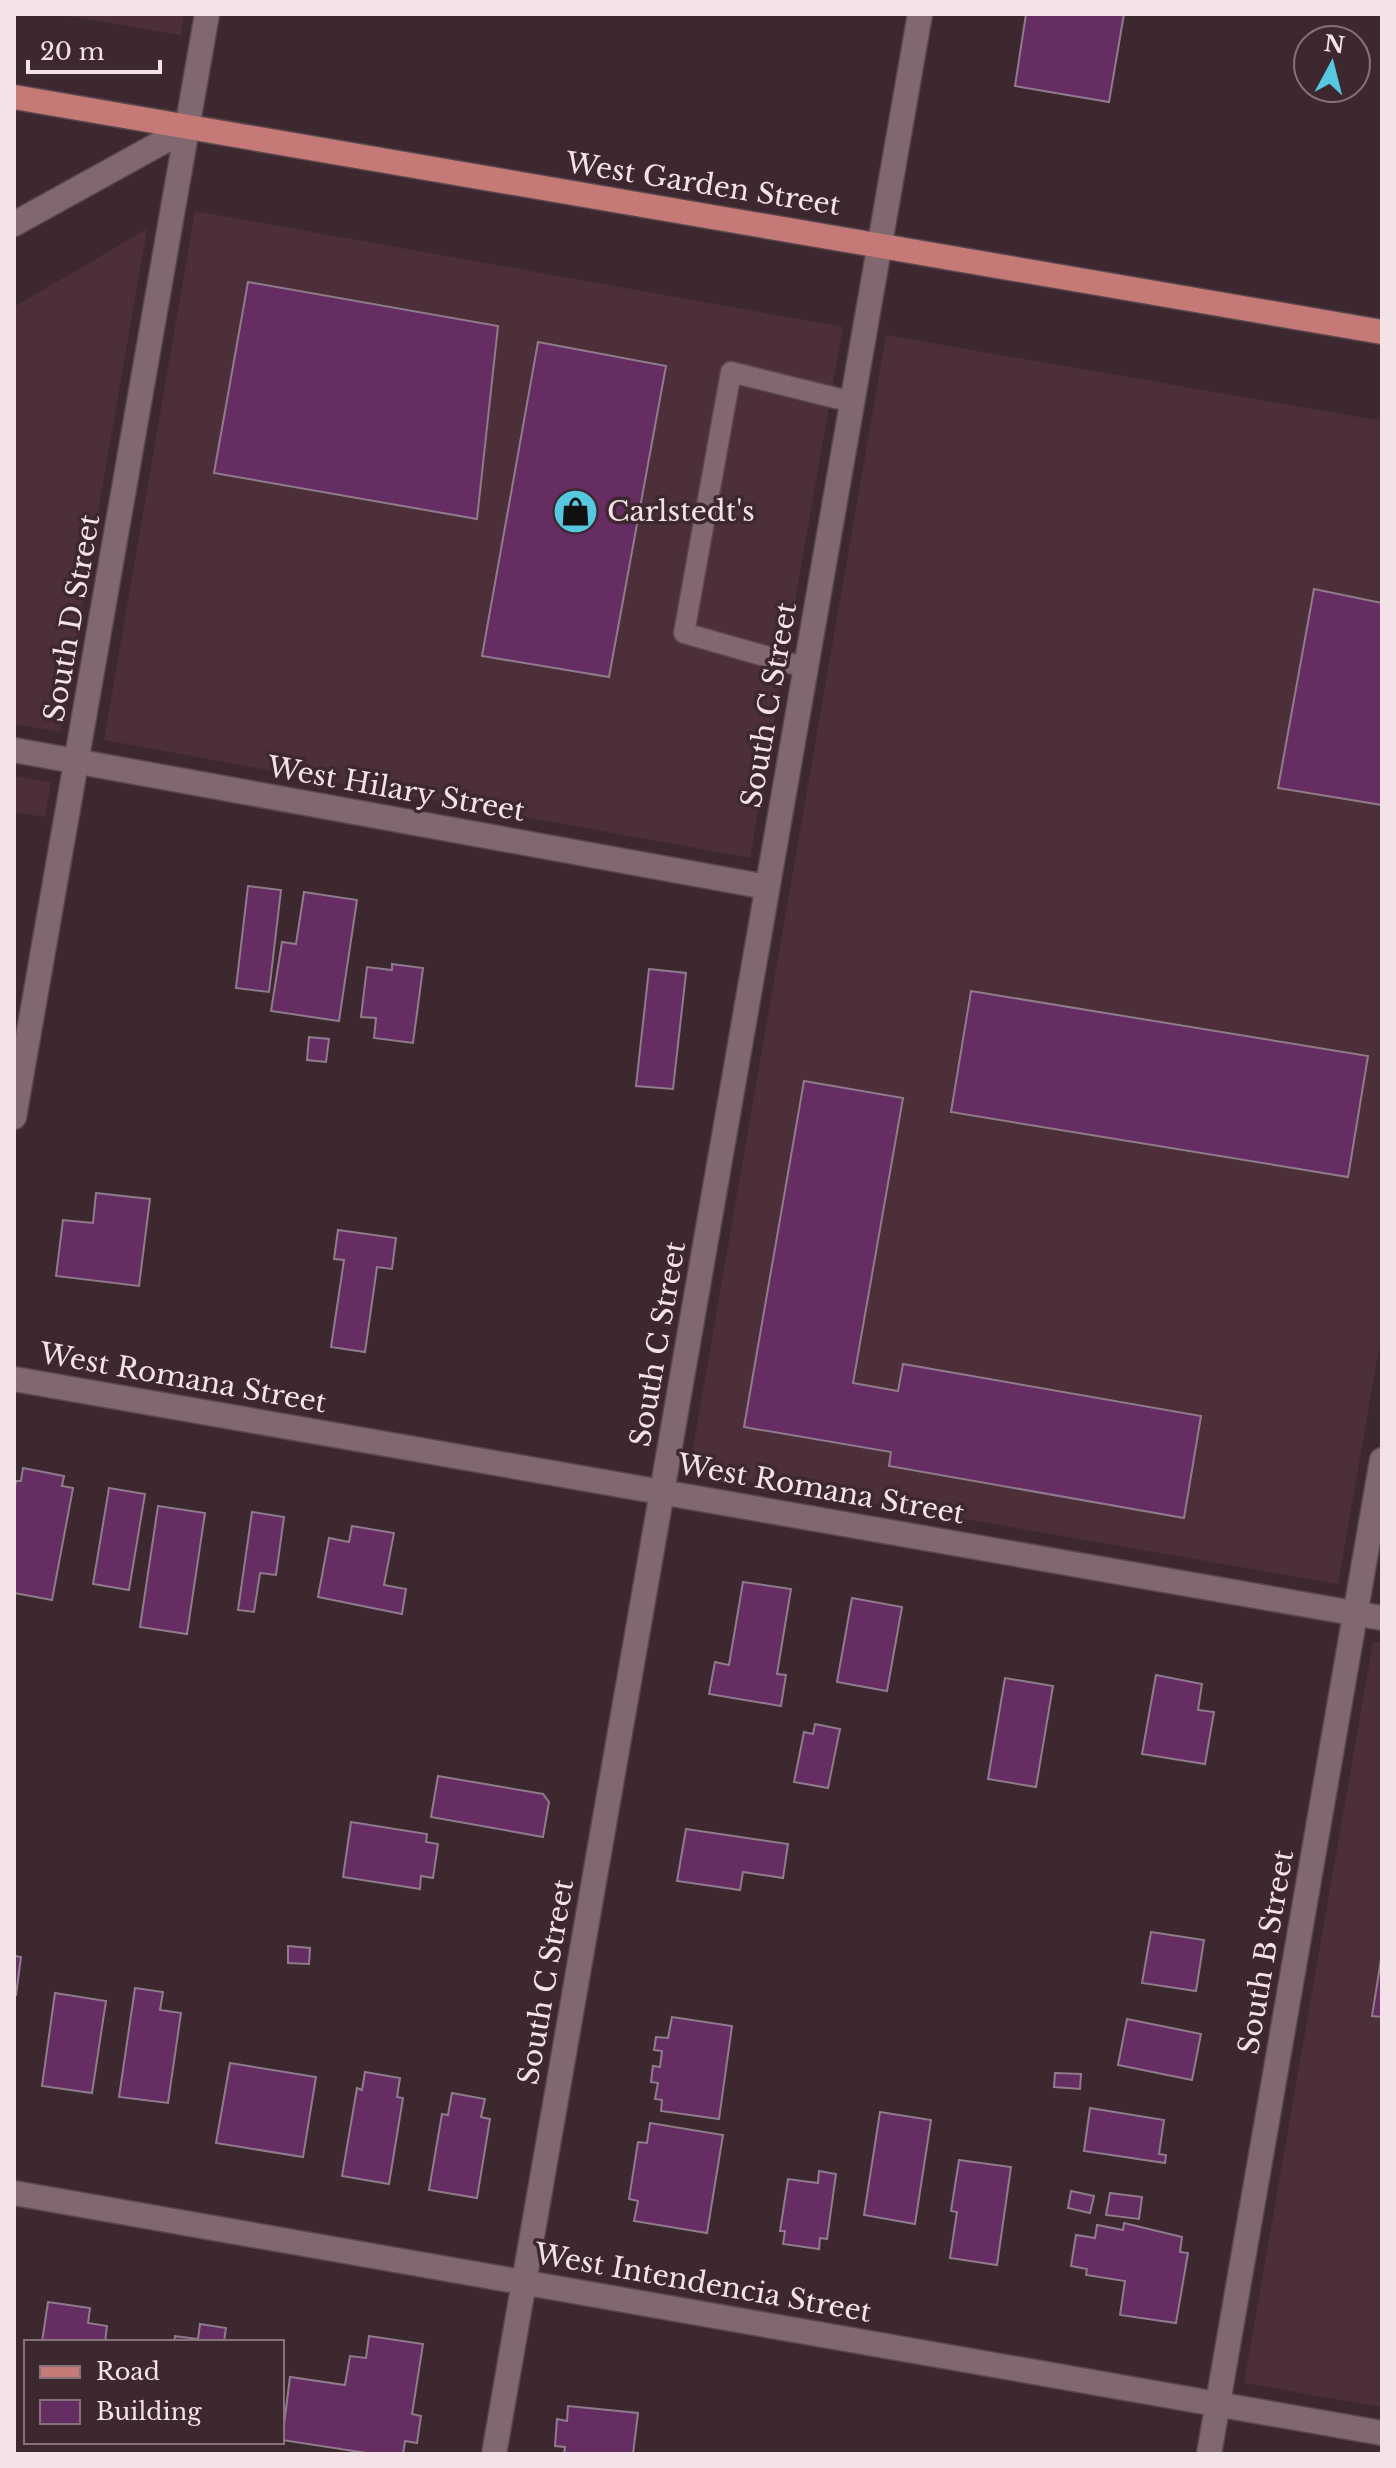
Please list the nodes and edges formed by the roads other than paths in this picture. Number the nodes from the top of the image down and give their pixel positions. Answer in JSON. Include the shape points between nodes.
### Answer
{"nodes":[{"id":1,"x":207,"y":14,"type":"edge"},
{"id":2,"x":920,"y":14,"type":"edge"},
{"id":3,"x":14,"y":97,"type":"edge"},
{"id":4,"x":186,"y":129,"type":"junction"},
{"id":5,"x":14,"y":224,"type":"edge"},
{"id":6,"x":880,"y":244,"type":"junction"},
{"id":7,"x":1382,"y":332,"type":"edge"},
{"id":8,"x":852,"y":402,"type":"junction"},
{"id":9,"x":807,"y":668,"type":"junction"},
{"id":10,"x":14,"y":750,"type":"edge"},
{"id":11,"x":77,"y":761,"type":"junction"},
{"id":12,"x":767,"y":887,"type":"junction"},
{"id":13,"x":14,"y":1117,"type":"edge"},
{"id":14,"x":14,"y":1379,"type":"edge"},
{"id":15,"x":1382,"y":1460,"type":"edge"},
{"id":16,"x":663,"y":1492,"type":"junction"},
{"id":17,"x":1355,"y":1613,"type":"junction"},
{"id":18,"x":1382,"y":1618,"type":"edge"},
{"id":19,"x":14,"y":2193,"type":"edge"},
{"id":20,"x":525,"y":2282,"type":"junction"},
{"id":21,"x":1217,"y":2404,"type":"junction"},
{"id":22,"x":1382,"y":2433,"type":"edge"},
{"id":23,"x":494,"y":2454,"type":"edge"},
{"id":24,"x":1209,"y":2454,"type":"edge"}],
"edges":[{"from":1,"to":4,"type":"street","name":"South D Street"},
{"from":2,"to":6,"type":"street","name":"South C Street"},
{"from":3,"to":4,"type":"main road","name":"West Garden Street"},
{"from":4,"to":5,"type":"street"},
{"from":4,"to":6,"type":"main road","name":"West Garden Street"},
{"from":4,"to":11,"type":"street","name":"South D Street"},
{"from":6,"to":7,"type":"main road","name":"West Garden Street"},
{"from":6,"to":8,"type":"street","name":"South C Street"},
{"from":8,"to":9,"type":"street","name":"South C Street"},
{"from":8,"to":9,"type":"lane","via":[[731,372],[684,633]]},
{"from":9,"to":12,"type":"street","name":"South C Street"},
{"from":10,"to":11,"type":"street","name":"West Hilary Street"},
{"from":11,"to":12,"type":"street","name":"West Hilary Street"},
{"from":11,"to":13,"type":"street","name":"South D Street"},
{"from":12,"to":16,"type":"street","name":"South C Street"},
{"from":14,"to":16,"type":"street","name":"West Romana Street"},
{"from":15,"to":17,"type":"street","name":"South B Street"},
{"from":16,"to":17,"type":"street","name":"West Romana Street"},
{"from":16,"to":20,"type":"street","name":"South C Street"},
{"from":17,"to":18,"type":"street","name":"West Romana Street"},
{"from":17,"to":21,"type":"street","name":"South B Street"},
{"from":19,"to":20,"type":"street","name":"West Intendencia Street"},
{"from":20,"to":21,"type":"street","name":"West Intendencia Street"},
{"from":20,"to":23,"type":"street","name":"South C Street"},
{"from":21,"to":22,"type":"street","name":"West Intendencia Street"},
{"from":21,"to":24,"type":"street","name":"South B Street"}]}
